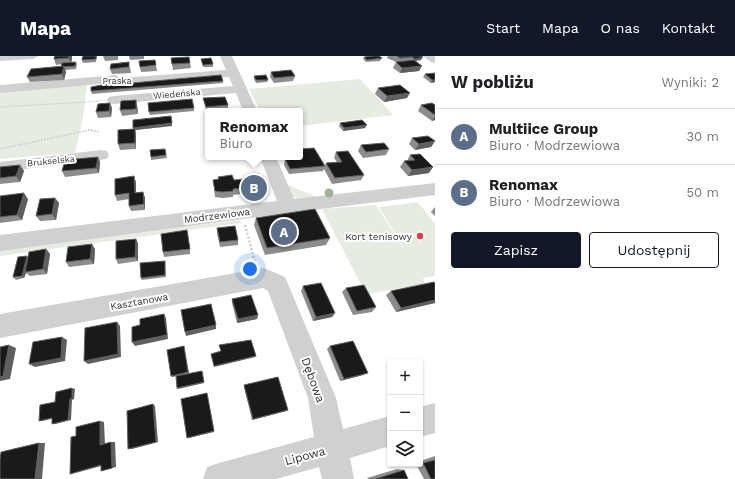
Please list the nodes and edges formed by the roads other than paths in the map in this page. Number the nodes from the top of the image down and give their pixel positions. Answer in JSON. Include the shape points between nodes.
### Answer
{"nodes":[{"id":1,"x":33,"y":56,"type":"edge"},
{"id":2,"x":226,"y":56,"type":"edge"},
{"id":3,"x":428,"y":56,"type":"edge"},
{"id":4,"x":0,"y":58,"type":"edge"},
{"id":5,"x":435,"y":60,"type":"edge"},
{"id":6,"x":233,"y":73,"type":"junction"},
{"id":7,"x":240,"y":88,"type":"junction"},
{"id":8,"x":0,"y":89,"type":"edge"},
{"id":9,"x":114,"y":100,"type":"road end"},
{"id":10,"x":249,"y":108,"type":"edge"},
{"id":11,"x":101,"y":155,"type":"dead end"},
{"id":12,"x":269,"y":160,"type":"edge"},
{"id":13,"x":0,"y":167,"type":"edge"},
{"id":14,"x":435,"y":189,"type":"edge"},
{"id":15,"x":288,"y":206,"type":"junction"},
{"id":16,"x":0,"y":243,"type":"edge"},
{"id":17,"x":277,"y":284,"type":"joint"},
{"id":18,"x":0,"y":326,"type":"edge"},
{"id":19,"x":435,"y":418,"type":"edge"},
{"id":20,"x":423,"y":421,"type":"edge"},
{"id":21,"x":387,"y":432,"type":"edge"},
{"id":22,"x":331,"y":448,"type":"junction"},
{"id":23,"x":219,"y":479,"type":"edge"},
{"id":24,"x":338,"y":479,"type":"edge"}],
"edges":[{"from":1,"to":4,"type":"street"},
{"from":2,"to":6,"type":"street"},
{"from":3,"to":5,"type":"street"},
{"from":6,"to":7,"type":"street"},
{"from":6,"to":8,"type":"street","name":"Praska","via":[[116,82],[116,79]]},
{"from":7,"to":9,"type":"street","name":"Wiedeńska"},
{"from":7,"to":10,"type":"street"},
{"from":11,"to":13,"type":"street","name":"Brukselska"},
{"from":12,"to":15,"type":"street"},
{"from":14,"to":15,"type":"street","name":"Modrzewiowa"},
{"from":15,"to":16,"type":"street","name":"Modrzewiowa"},
{"from":17,"to":18,"type":"street","name":"Kasztanowa","via":[[264,278]]},
{"from":17,"to":22,"type":"street","name":"Dębowa","via":[[322,398]]},
{"from":19,"to":20,"type":"street"},
{"from":21,"to":22,"type":"street","name":"Lipowa"},
{"from":22,"to":23,"type":"street","name":"Lipowa"},
{"from":22,"to":24,"type":"street","name":"Dębowa"}]}
